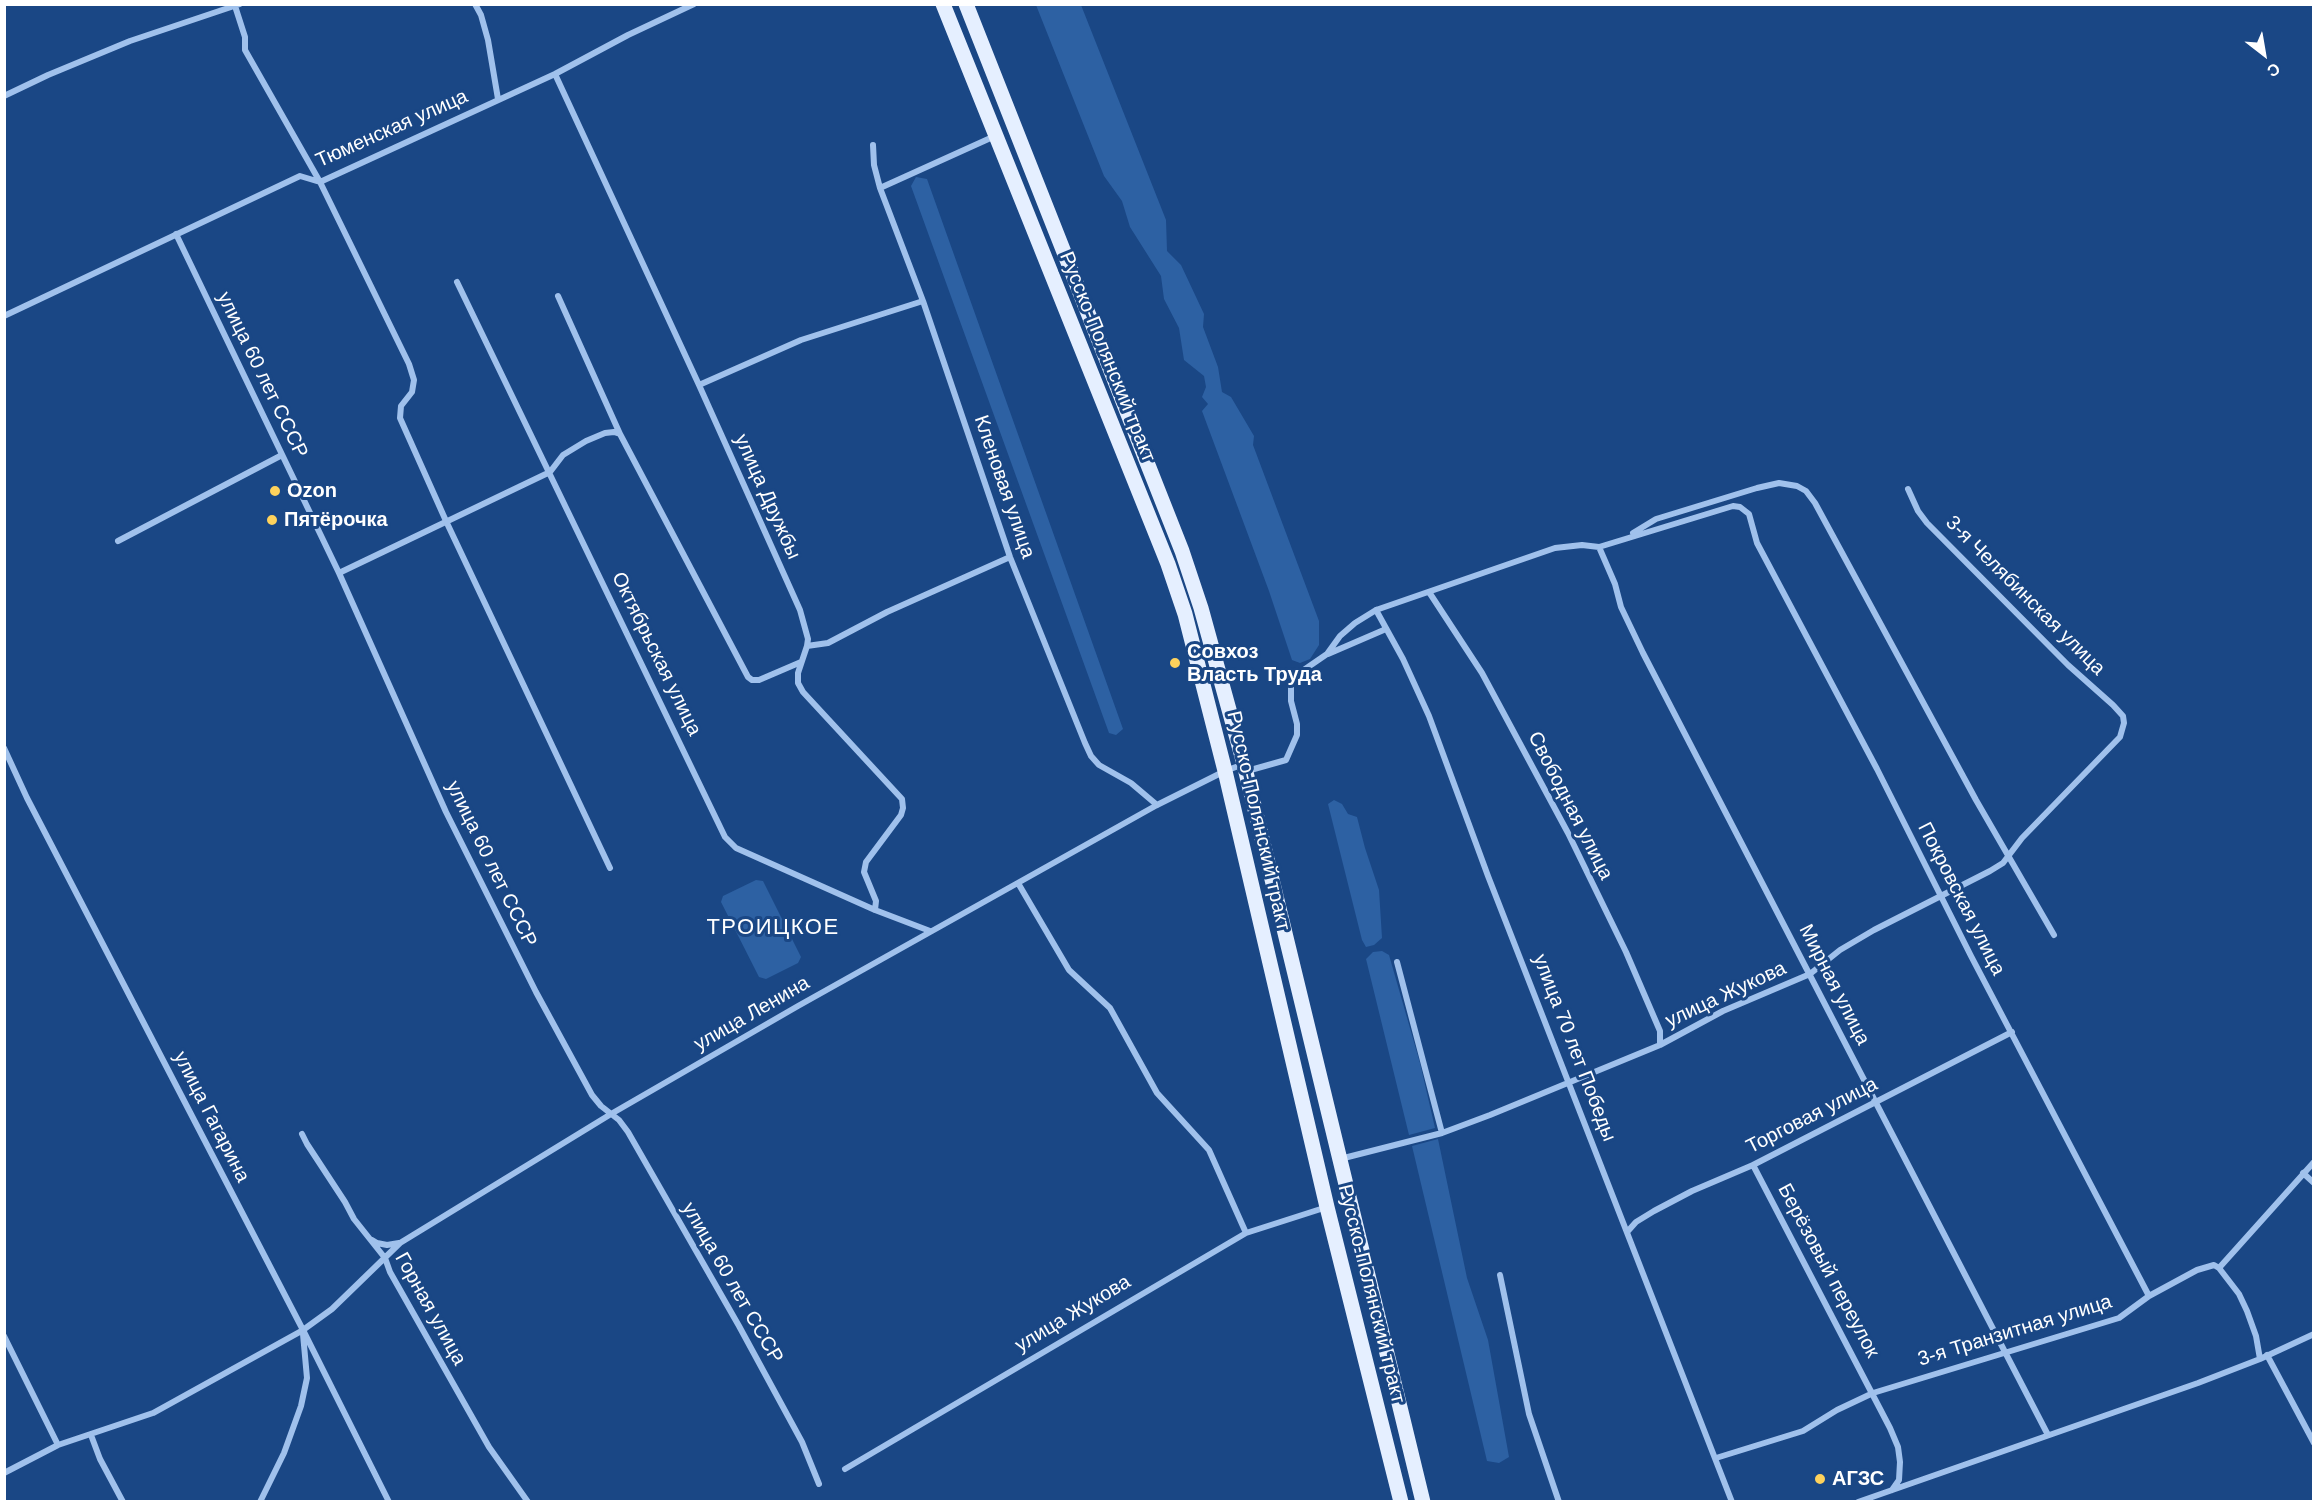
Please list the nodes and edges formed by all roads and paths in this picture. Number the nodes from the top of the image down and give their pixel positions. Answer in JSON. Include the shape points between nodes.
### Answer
{"nodes":[{"id":1,"x":476,"y":4,"type":"edge"},
{"id":2,"x":694,"y":4,"type":"edge"},
{"id":3,"x":943,"y":4,"type":"edge"},
{"id":4,"x":966,"y":4,"type":"edge"},
{"id":5,"x":238,"y":5,"type":"edge"},
{"id":6,"x":555,"y":74,"type":"junction"},
{"id":7,"x":4,"y":96,"type":"edge"},
{"id":8,"x":498,"y":99,"type":"junction"},
{"id":9,"x":996,"y":135,"type":"junction"},
{"id":10,"x":873,"y":145,"type":"dead end"},
{"id":11,"x":320,"y":182,"type":"junction"},
{"id":12,"x":880,"y":188,"type":"junction"},
{"id":13,"x":176,"y":234,"type":"junction"},
{"id":14,"x":457,"y":282,"type":"dead end"},
{"id":15,"x":558,"y":296,"type":"dead end"},
{"id":16,"x":923,"y":301,"type":"junction"},
{"id":17,"x":4,"y":316,"type":"edge"},
{"id":18,"x":699,"y":385,"type":"junction"},
{"id":19,"x":620,"y":434,"type":"junction"},
{"id":20,"x":282,"y":455,"type":"junction"},
{"id":21,"x":550,"y":472,"type":"junction"},
{"id":22,"x":1908,"y":489,"type":"dead end"},
{"id":23,"x":446,"y":521,"type":"junction"},
{"id":24,"x":1622,"y":539,"type":"junction"},
{"id":25,"x":118,"y":542,"type":"dead end"},
{"id":26,"x":1599,"y":547,"type":"junction"},
{"id":27,"x":1010,"y":557,"type":"junction"},
{"id":28,"x":339,"y":573,"type":"junction"},
{"id":29,"x":1429,"y":592,"type":"junction"},
{"id":30,"x":1376,"y":610,"type":"junction"},
{"id":31,"x":1386,"y":629,"type":"junction"},
{"id":32,"x":807,"y":646,"type":"junction"},
{"id":33,"x":1327,"y":654,"type":"junction"},
{"id":34,"x":801,"y":662,"type":"junction"},
{"id":35,"x":2124,"y":723,"type":"joint"},
{"id":36,"x":4,"y":748,"type":"edge"},
{"id":37,"x":1245,"y":768,"type":"junction"},
{"id":38,"x":1225,"y":771,"type":"junction"},
{"id":39,"x":1157,"y":805,"type":"junction"},
{"id":40,"x":2009,"y":857,"type":"junction"},
{"id":41,"x":610,"y":868,"type":"dead end"},
{"id":42,"x":1018,"y":883,"type":"junction"},
{"id":43,"x":1941,"y":897,"type":"junction"},
{"id":44,"x":875,"y":910,"type":"junction"},
{"id":45,"x":930,"y":931,"type":"junction"},
{"id":46,"x":2054,"y":936,"type":"dead end"},
{"id":47,"x":1397,"y":962,"type":"dead end"},
{"id":48,"x":1810,"y":974,"type":"junction"},
{"id":49,"x":2012,"y":1032,"type":"junction"},
{"id":50,"x":1660,"y":1045,"type":"junction"},
{"id":51,"x":1570,"y":1082,"type":"junction"},
{"id":52,"x":1876,"y":1103,"type":"junction"},
{"id":53,"x":611,"y":1114,"type":"junction"},
{"id":54,"x":1442,"y":1132,"type":"junction"},
{"id":55,"x":302,"y":1134,"type":"dead end"},
{"id":56,"x":1340,"y":1159,"type":"junction"},
{"id":57,"x":2313,"y":1162,"type":"edge"},
{"id":58,"x":1753,"y":1165,"type":"junction"},
{"id":59,"x":2303,"y":1173,"type":"junction"},
{"id":60,"x":2313,"y":1183,"type":"edge"},
{"id":61,"x":1327,"y":1207,"type":"junction"},
{"id":62,"x":1628,"y":1231,"type":"junction"},
{"id":63,"x":1246,"y":1233,"type":"junction"},
{"id":64,"x":365,"y":1234,"type":"junction"},
{"id":65,"x":400,"y":1243,"type":"junction"},
{"id":66,"x":385,"y":1258,"type":"junction"},
{"id":67,"x":2219,"y":1268,"type":"junction"},
{"id":68,"x":1500,"y":1275,"type":"dead end"},
{"id":69,"x":2149,"y":1296,"type":"junction"},
{"id":70,"x":303,"y":1330,"type":"junction"},
{"id":71,"x":2311,"y":1335,"type":"edge"},
{"id":72,"x":4,"y":1336,"type":"edge"},
{"id":73,"x":2313,"y":1341,"type":"edge"},
{"id":74,"x":2006,"y":1352,"type":"junction"},
{"id":75,"x":2267,"y":1355,"type":"junction"},
{"id":76,"x":2260,"y":1359,"type":"junction"},
{"id":77,"x":1873,"y":1393,"type":"junction"},
{"id":78,"x":92,"y":1435,"type":"junction"},
{"id":79,"x":2048,"y":1435,"type":"junction"},
{"id":80,"x":2313,"y":1443,"type":"edge"},
{"id":81,"x":58,"y":1445,"type":"junction"},
{"id":82,"x":1716,"y":1458,"type":"junction"},
{"id":83,"x":845,"y":1469,"type":"dead end"},
{"id":84,"x":4,"y":1473,"type":"edge"},
{"id":85,"x":819,"y":1484,"type":"dead end"},
{"id":86,"x":1892,"y":1490,"type":"junction"},
{"id":87,"x":123,"y":1502,"type":"edge"},
{"id":88,"x":260,"y":1502,"type":"edge"},
{"id":89,"x":389,"y":1502,"type":"edge"},
{"id":90,"x":528,"y":1502,"type":"edge"},
{"id":91,"x":1401,"y":1502,"type":"edge"},
{"id":92,"x":1423,"y":1502,"type":"edge"},
{"id":93,"x":1559,"y":1502,"type":"edge"},
{"id":94,"x":1732,"y":1502,"type":"edge"},
{"id":95,"x":1858,"y":1502,"type":"edge"}],
"edges":[{"from":1,"to":8,"type":"street","via":[[488,40]]},
{"from":2,"to":6,"type":"street","name":"Тюменская улица"},
{"from":3,"to":9,"type":"main road","name":"Русско-Полянский тракт"},
{"from":4,"to":37,"type":"main road","name":"Русско-Полянский тракт","via":[[1182,551]]},
{"from":5,"to":7,"type":"street","via":[[130,41]]},
{"from":5,"to":11,"type":"street","via":[[245,50]]},
{"from":6,"to":8,"type":"street","name":"Тюменская улица"},
{"from":6,"to":18,"type":"street","name":"улица Дружбы"},
{"from":8,"to":11,"type":"street","name":"Тюменская улица"},
{"from":9,"to":12,"type":"street"},
{"from":9,"to":38,"type":"main road","name":"Русско-Полянский тракт","via":[[1168,564],[1185,614]]},
{"from":10,"to":12,"type":"street","name":"Кленовая улица"},
{"from":11,"to":13,"type":"street","name":"Тюменская улица","via":[[300,176]]},
{"from":11,"to":23,"type":"street","via":[[409,364],[414,380],[412,392],[401,406],[400,418]]},
{"from":12,"to":16,"type":"street","name":"Кленовая улица"},
{"from":13,"to":17,"type":"street","name":"Тюменская улица"},
{"from":13,"to":20,"type":"street","name":"улица 60 лет СССР"},
{"from":14,"to":21,"type":"street","name":"Октябрьская улица"},
{"from":15,"to":19,"type":"street"},
{"from":16,"to":18,"type":"street","via":[[801,340]]},
{"from":16,"to":27,"type":"street","name":"Кленовая улица"},
{"from":18,"to":32,"type":"street","name":"улица Дружбы","via":[[800,610]]},
{"from":19,"to":21,"type":"street","via":[[604,432],[586,441],[563,455]]},
{"from":19,"to":34,"type":"street","via":[[748,677],[759,681]]},
{"from":20,"to":25,"type":"street"},
{"from":20,"to":28,"type":"street","name":"улица 60 лет СССР"},
{"from":21,"to":23,"type":"street"},
{"from":21,"to":44,"type":"street","name":"Октябрьская улица","via":[[724,837],[736,848]]},
{"from":22,"to":35,"type":"street","name":"3-я Челябинская улица","via":[[1927,523],[2113,705]]},
{"from":23,"to":28,"type":"street"},
{"from":23,"to":41,"type":"street"},
{"from":24,"to":26,"type":"street"},
{"from":24,"to":40,"type":"street","via":[[1656,519],[1757,488],[1779,483],[1806,490]]},
{"from":24,"to":43,"type":"street","name":"Покровская улица","via":[[1733,506],[1749,514],[1757,543]]},
{"from":26,"to":29,"type":"street","via":[[1555,548]]},
{"from":26,"to":48,"type":"street","name":"Мирная улица","via":[[1643,653]]},
{"from":27,"to":32,"type":"street","via":[[828,643]]},
{"from":27,"to":39,"type":"street","name":"Кленовая улица","via":[[1091,756]]},
{"from":28,"to":53,"type":"street","name":"улица 60 лет СССР","via":[[446,812],[592,1095]]},
{"from":29,"to":30,"type":"street"},
{"from":29,"to":50,"type":"street","name":"Свободная улица","via":[[1482,673],[1568,833],[1660,1031]]},
{"from":30,"to":31,"type":"street","name":"улица 70 лет Победы"},
{"from":30,"to":33,"type":"street","via":[[1340,636]]},
{"from":31,"to":33,"type":"street"},
{"from":31,"to":51,"type":"street","name":"улица 70 лет Победы","via":[[1429,716]]},
{"from":32,"to":34,"type":"street","name":"улица Дружбы"},
{"from":33,"to":37,"type":"street","name":"улица Ленина","via":[[1295,676],[1291,686],[1297,724],[1286,760]]},
{"from":34,"to":44,"type":"street","name":"улица Дружбы","via":[[798,683],[803,692],[902,799],[901,815],[866,862],[864,872],[876,901]]},
{"from":35,"to":40,"type":"street","name":"улица Жукова","via":[[2120,737],[2022,838]]},
{"from":36,"to":70,"type":"street","name":"улица Гагарина"},
{"from":37,"to":38,"type":"street","name":"улица Ленина"},
{"from":37,"to":56,"type":"main road","name":"Русско-Полянский тракт"},
{"from":38,"to":39,"type":"street","name":"улица Ленина"},
{"from":38,"to":61,"type":"main road","name":"Русско-Полянский тракт"},
{"from":39,"to":42,"type":"street","name":"улица Ленина"},
{"from":40,"to":43,"type":"street","name":"улица Жукова","via":[[1990,872]]},
{"from":40,"to":46,"type":"street"},
{"from":42,"to":45,"type":"street","name":"улица Ленина"},
{"from":42,"to":63,"type":"street","via":[[1069,970],[1110,1008],[1157,1093],[1209,1150]]},
{"from":43,"to":48,"type":"street","name":"улица Жукова","via":[[1874,930]]},
{"from":43,"to":49,"type":"street","name":"Покровская улица"},
{"from":44,"to":45,"type":"street","name":"Октябрьская улица"},
{"from":45,"to":53,"type":"street","name":"улица Ленина"},
{"from":47,"to":54,"type":"street"},
{"from":48,"to":50,"type":"street","name":"улица Жукова","via":[[1723,1011]]},
{"from":48,"to":52,"type":"street","name":"Мирная улица"},
{"from":49,"to":52,"type":"street","name":"Торговая улица"},
{"from":49,"to":69,"type":"street","name":"Покровская улица"},
{"from":50,"to":51,"type":"street","name":"улица Жукова"},
{"from":51,"to":54,"type":"street","name":"улица Жукова"},
{"from":51,"to":62,"type":"street","name":"улица 70 лет Победы"},
{"from":52,"to":58,"type":"street","name":"Торговая улица"},
{"from":52,"to":74,"type":"street","name":"Мирная улица"},
{"from":53,"to":65,"type":"street","name":"улица Ленина"},
{"from":53,"to":85,"type":"street","name":"улица 60 лет СССР","via":[[628,1132],[739,1326],[802,1442]]},
{"from":54,"to":56,"type":"street","name":"улица Жукова"},
{"from":55,"to":64,"type":"street","name":"Горная улица"},
{"from":56,"to":92,"type":"main road","name":"Русско-Полянский тракт"},
{"from":57,"to":59,"type":"street"},
{"from":58,"to":62,"type":"street","name":"Торговая улица","via":[[1654,1210]]},
{"from":58,"to":77,"type":"street","name":"Берёзовый переулок"},
{"from":59,"to":60,"type":"street"},
{"from":59,"to":67,"type":"street"},
{"from":61,"to":63,"type":"street","name":"улица Жукова"},
{"from":61,"to":91,"type":"main road","name":"Русско-Полянский тракт"},
{"from":62,"to":82,"type":"street","name":"улица 70 лет Победы"},
{"from":63,"to":83,"type":"street","name":"улица Жукова"},
{"from":64,"to":65,"type":"street","via":[[377,1243]]},
{"from":64,"to":66,"type":"street","name":"Горная улица"},
{"from":65,"to":66,"type":"street","name":"улица Ленина"},
{"from":66,"to":70,"type":"street","name":"улица Ленина","via":[[332,1309]]},
{"from":66,"to":90,"type":"street","name":"Горная улица","via":[[489,1447]]},
{"from":67,"to":69,"type":"street","name":"3-я Транзитная улица","via":[[2214,1265],[2197,1270]]},
{"from":67,"to":76,"type":"street","via":[[2247,1311]]},
{"from":68,"to":93,"type":"street","via":[[1529,1414]]},
{"from":69,"to":74,"type":"street","name":"3-я Транзитная улица","via":[[2105,1324]]},
{"from":70,"to":78,"type":"street","name":"улица Ленина","via":[[153,1413]]},
{"from":70,"to":88,"type":"street","via":[[307,1378],[301,1406]]},
{"from":70,"to":89,"type":"street","name":"улица Гагарина"},
{"from":71,"to":73,"type":"street"},
{"from":71,"to":75,"type":"street"},
{"from":72,"to":81,"type":"street"},
{"from":74,"to":77,"type":"street","name":"3-я Транзитная улица"},
{"from":74,"to":79,"type":"street","name":"Мирная улица"},
{"from":75,"to":76,"type":"street"},
{"from":75,"to":80,"type":"street"},
{"from":76,"to":79,"type":"street"},
{"from":77,"to":82,"type":"street","name":"3-я Транзитная улица","via":[[1803,1431]]},
{"from":77,"to":86,"type":"street","name":"Берёзовый переулок","via":[[1898,1447],[1899,1479]]},
{"from":78,"to":81,"type":"street","name":"улица Ленина"},
{"from":78,"to":87,"type":"street"},
{"from":79,"to":86,"type":"street"},
{"from":81,"to":84,"type":"street","name":"улица Ленина"},
{"from":82,"to":94,"type":"street","name":"улица 70 лет Победы"},
{"from":86,"to":95,"type":"street"}]}
